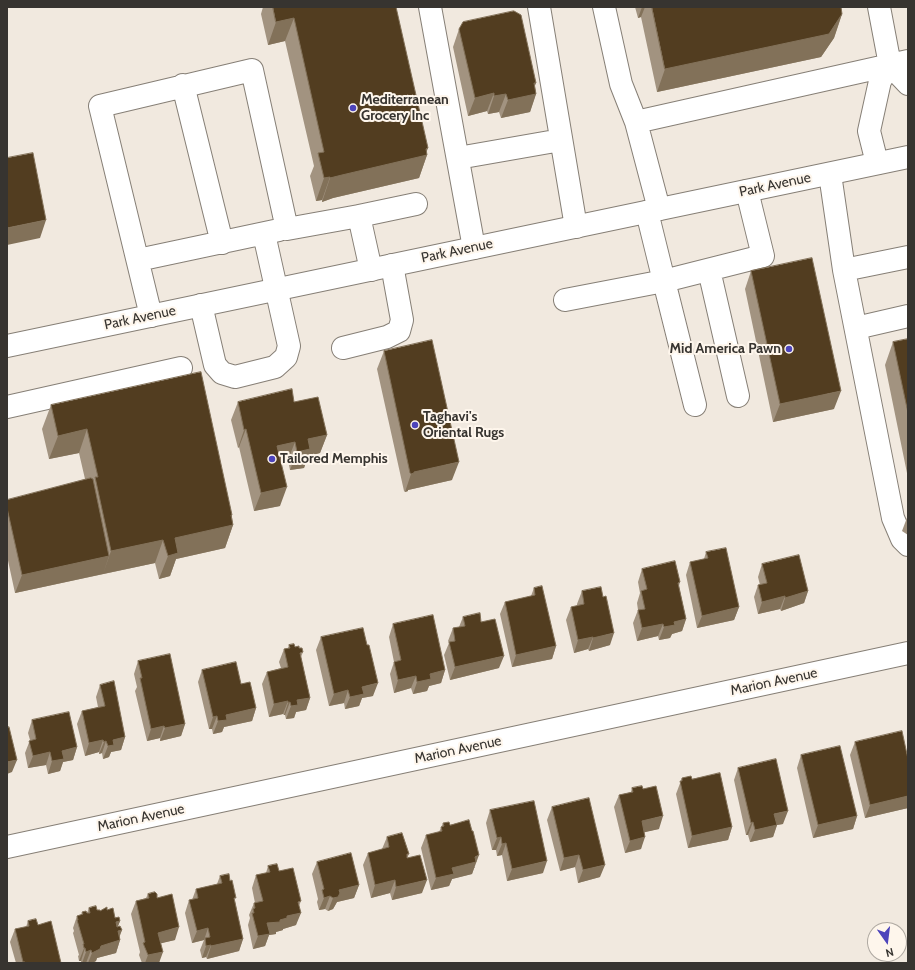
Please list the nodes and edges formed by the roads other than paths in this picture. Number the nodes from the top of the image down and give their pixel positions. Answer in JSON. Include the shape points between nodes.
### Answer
{"nodes":[{"id":1,"x":430,"y":7,"type":"edge"},
{"id":2,"x":539,"y":7,"type":"edge"},
{"id":3,"x":604,"y":7,"type":"edge"},
{"id":4,"x":879,"y":7,"type":"edge"},
{"id":5,"x":899,"y":63,"type":"edge"},
{"id":6,"x":908,"y":84,"type":"edge"},
{"id":7,"x":183,"y":85,"type":"junction"},
{"id":8,"x":636,"y":122,"type":"junction"},
{"id":9,"x":561,"y":140,"type":"junction"},
{"id":10,"x":908,"y":157,"type":"edge"},
{"id":11,"x":458,"y":158,"type":"junction"},
{"id":12,"x":877,"y":163,"type":"junction"},
{"id":13,"x":830,"y":174,"type":"junction"},
{"id":14,"x":747,"y":191,"type":"junction"},
{"id":15,"x":416,"y":204,"type":"dead end"},
{"id":16,"x":653,"y":210,"type":"junction"},
{"id":17,"x":359,"y":216,"type":"junction"},
{"id":18,"x":576,"y":226,"type":"junction"},
{"id":19,"x":286,"y":228,"type":"junction"},
{"id":20,"x":264,"y":234,"type":"junction"},
{"id":21,"x":222,"y":243,"type":"junction"},
{"id":22,"x":474,"y":248,"type":"junction"},
{"id":23,"x":908,"y":257,"type":"edge"},
{"id":24,"x":138,"y":260,"type":"junction"},
{"id":25,"x":392,"y":265,"type":"junction"},
{"id":26,"x":371,"y":270,"type":"junction"},
{"id":27,"x":709,"y":270,"type":"junction"},
{"id":28,"x":844,"y":270,"type":"junction"},
{"id":29,"x":664,"y":281,"type":"junction"},
{"id":30,"x":276,"y":290,"type":"junction"},
{"id":31,"x":566,"y":300,"type":"dead end"},
{"id":32,"x":201,"y":305,"type":"junction"},
{"id":33,"x":151,"y":316,"type":"junction"},
{"id":34,"x":908,"y":316,"type":"edge"},
{"id":35,"x":856,"y":328,"type":"junction"},
{"id":36,"x":7,"y":346,"type":"edge"},
{"id":37,"x":343,"y":348,"type":"dead end"},
{"id":38,"x":181,"y":368,"type":"dead end"},
{"id":39,"x":738,"y":396,"type":"dead end"},
{"id":40,"x":7,"y":406,"type":"edge"},
{"id":41,"x":695,"y":406,"type":"dead end"},
{"id":42,"x":908,"y":545,"type":"edge"},
{"id":43,"x":908,"y":653,"type":"edge"},
{"id":44,"x":7,"y":847,"type":"edge"}],
"edges":[{"from":1,"to":11,"type":"main road"},
{"from":2,"to":9,"type":"main road"},
{"from":3,"to":8,"type":"main road","via":[[621,84]]},
{"from":4,"to":5,"type":"main road"},
{"from":5,"to":6,"type":"main road"},
{"from":5,"to":8,"type":"main road"},
{"from":5,"to":12,"type":"main road","via":[[880,81],[869,131]]},
{"from":7,"to":19,"type":"main road","via":[[252,70]]},
{"from":7,"to":21,"type":"main road"},
{"from":7,"to":24,"type":"main road","via":[[100,106]]},
{"from":8,"to":16,"type":"main road"},
{"from":9,"to":11,"type":"main road"},
{"from":9,"to":18,"type":"main road"},
{"from":10,"to":12,"type":"main road","name":"Park Avenue"},
{"from":11,"to":22,"type":"main road"},
{"from":12,"to":13,"type":"main road","name":"Park Avenue"},
{"from":13,"to":14,"type":"main road","name":"Park Avenue"},
{"from":13,"to":28,"type":"main road"},
{"from":14,"to":16,"type":"main road","name":"Park Avenue"},
{"from":14,"to":27,"type":"main road","via":[[763,256]]},
{"from":15,"to":17,"type":"main road"},
{"from":16,"to":18,"type":"main road","name":"Park Avenue"},
{"from":16,"to":29,"type":"main road"},
{"from":17,"to":19,"type":"main road"},
{"from":17,"to":26,"type":"main road"},
{"from":18,"to":22,"type":"main road","name":"Park Avenue"},
{"from":19,"to":20,"type":"main road"},
{"from":20,"to":21,"type":"main road"},
{"from":20,"to":30,"type":"main road"},
{"from":21,"to":24,"type":"main road"},
{"from":22,"to":25,"type":"main road","name":"Park Avenue"},
{"from":23,"to":28,"type":"main road"},
{"from":24,"to":33,"type":"main road"},
{"from":25,"to":26,"type":"main road","name":"Park Avenue"},
{"from":25,"to":37,"type":"main road","via":[[402,320],[399,331],[387,337]]},
{"from":26,"to":30,"type":"main road","name":"Park Avenue"},
{"from":27,"to":29,"type":"main road"},
{"from":27,"to":39,"type":"main road"},
{"from":28,"to":35,"type":"main road"},
{"from":29,"to":31,"type":"main road"},
{"from":29,"to":41,"type":"main road"},
{"from":30,"to":32,"type":"main road","name":"Park Avenue"},
{"from":30,"to":32,"type":"main road","via":[[289,346],[286,357],[275,367],[235,377],[222,374],[215,365]]},
{"from":32,"to":33,"type":"main road","name":"Park Avenue"},
{"from":33,"to":36,"type":"main road","name":"Park Avenue"},
{"from":34,"to":35,"type":"main road"},
{"from":35,"to":42,"type":"main road","via":[[892,518],[902,539]]},
{"from":38,"to":40,"type":"main road"},
{"from":43,"to":44,"type":"main road","name":"Marion Avenue"}]}
